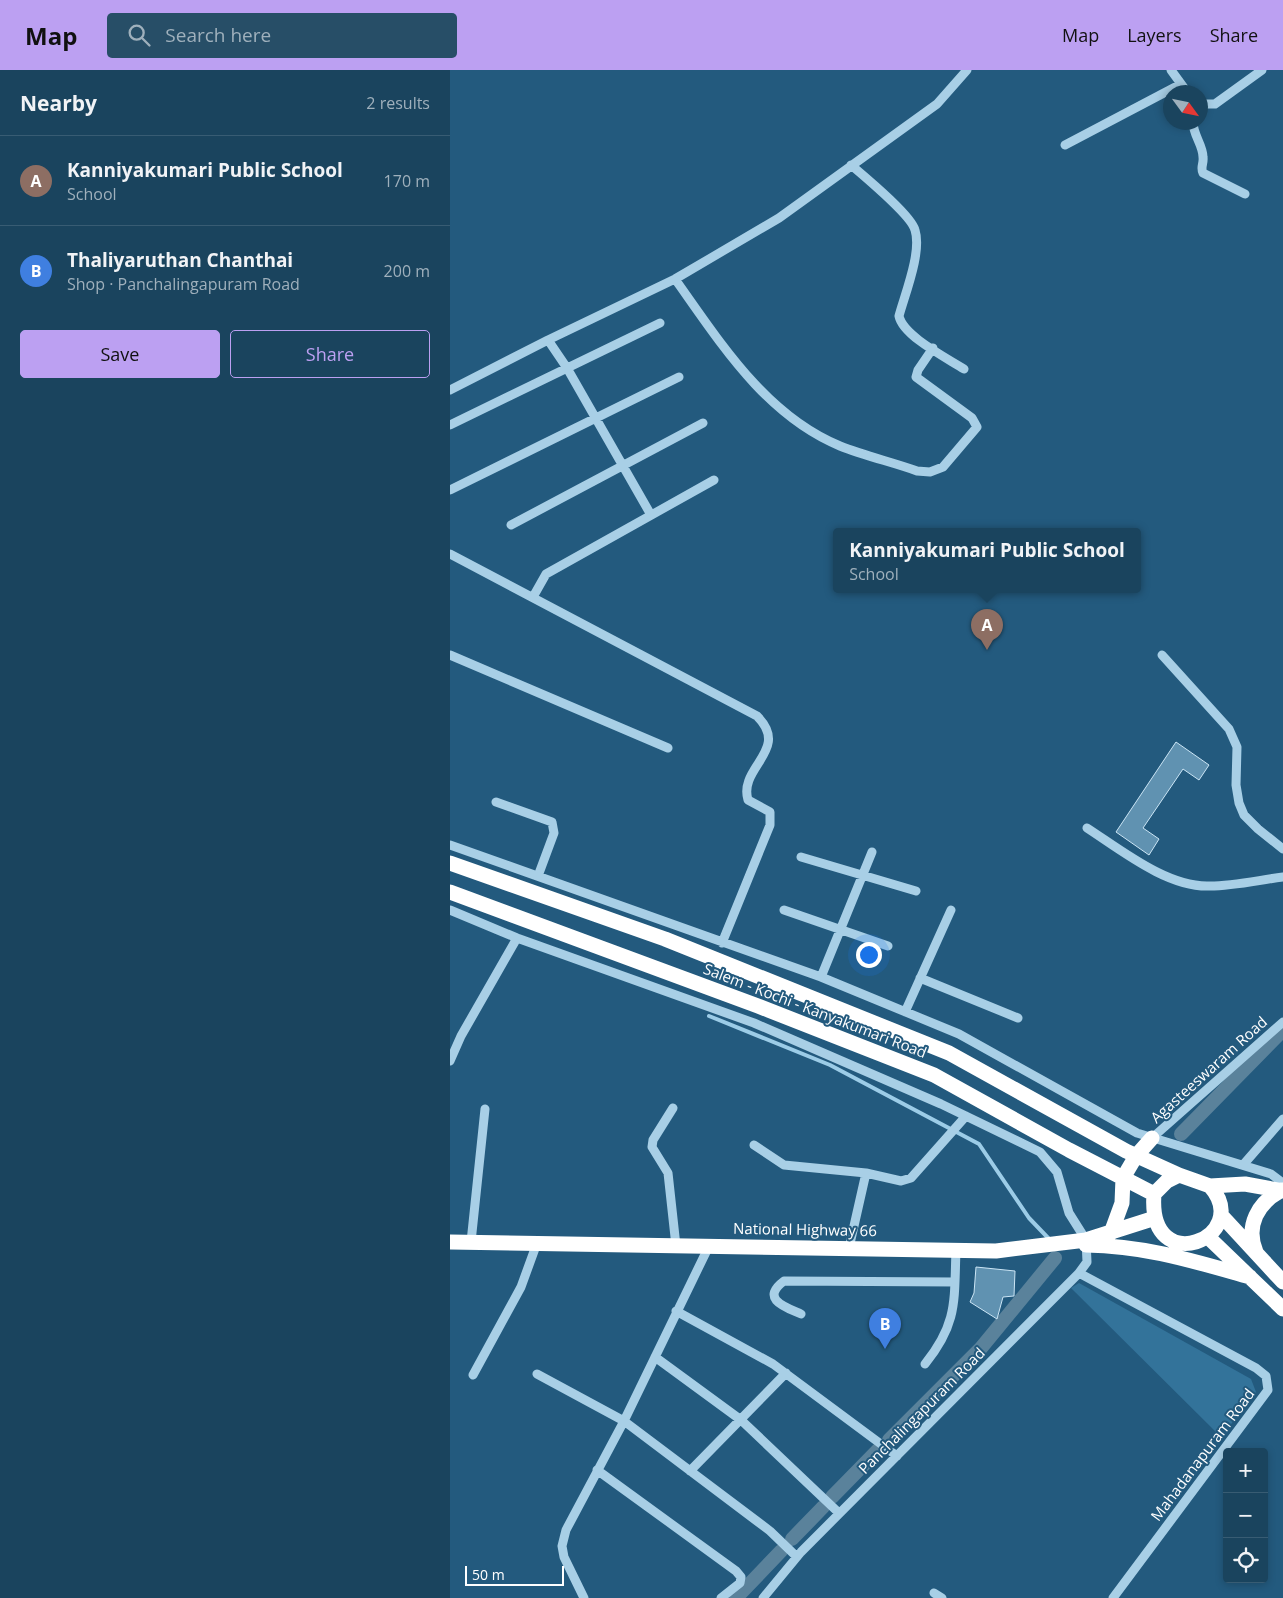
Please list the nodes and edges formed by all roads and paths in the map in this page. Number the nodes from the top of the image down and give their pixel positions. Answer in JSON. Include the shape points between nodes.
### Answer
{"nodes":[{"id":1,"x":967,"y":70,"type":"edge"},
{"id":2,"x":1171,"y":70,"type":"edge"},
{"id":3,"x":1262,"y":70,"type":"edge"},
{"id":4,"x":1181,"y":84,"type":"joint"},
{"id":5,"x":1208,"y":104,"type":"edge"},
{"id":6,"x":1193,"y":130,"type":"edge"},
{"id":7,"x":1065,"y":145,"type":"dead end"},
{"id":8,"x":851,"y":164,"type":"junction"},
{"id":9,"x":1245,"y":194,"type":"dead end"},
{"id":10,"x":675,"y":279,"type":"junction"},
{"id":11,"x":660,"y":323,"type":"dead end"},
{"id":12,"x":548,"y":340,"type":"junction"},
{"id":13,"x":933,"y":348,"type":"junction"},
{"id":14,"x":567,"y":368,"type":"junction"},
{"id":15,"x":964,"y":369,"type":"dead end"},
{"id":16,"x":678,"y":377,"type":"dead end"},
{"id":17,"x":450,"y":390,"type":"edge"},
{"id":18,"x":595,"y":418,"type":"junction"},
{"id":19,"x":703,"y":423,"type":"dead end"},
{"id":20,"x":450,"y":425,"type":"edge"},
{"id":21,"x":623,"y":466,"type":"junction"},
{"id":22,"x":714,"y":480,"type":"dead end"},
{"id":23,"x":450,"y":490,"type":"edge"},
{"id":24,"x":651,"y":515,"type":"junction"},
{"id":25,"x":511,"y":525,"type":"dead end"},
{"id":26,"x":450,"y":554,"type":"edge"},
{"id":27,"x":533,"y":598,"type":"junction"},
{"id":28,"x":450,"y":655,"type":"edge"},
{"id":29,"x":1162,"y":655,"type":"dead end"},
{"id":30,"x":668,"y":748,"type":"dead end"},
{"id":31,"x":496,"y":802,"type":"dead end"},
{"id":32,"x":1087,"y":828,"type":"dead end"},
{"id":33,"x":450,"y":845,"type":"edge"},
{"id":34,"x":1283,"y":849,"type":"edge"},
{"id":35,"x":872,"y":852,"type":"dead end"},
{"id":36,"x":801,"y":857,"type":"dead end"},
{"id":37,"x":450,"y":863,"type":"edge"},
{"id":38,"x":538,"y":876,"type":"junction"},
{"id":39,"x":864,"y":877,"type":"junction"},
{"id":40,"x":1283,"y":877,"type":"edge"},
{"id":41,"x":916,"y":891,"type":"dead end"},
{"id":42,"x":450,"y":892,"type":"edge"},
{"id":43,"x":450,"y":910,"type":"edge"},
{"id":44,"x":784,"y":910,"type":"dead end"},
{"id":45,"x":951,"y":910,"type":"dead end"},
{"id":46,"x":842,"y":930,"type":"junction"},
{"id":47,"x":517,"y":938,"type":"junction"},
{"id":48,"x":722,"y":943,"type":"junction"},
{"id":49,"x":888,"y":946,"type":"dead end"},
{"id":50,"x":822,"y":977,"type":"junction"},
{"id":51,"x":920,"y":978,"type":"junction"},
{"id":52,"x":905,"y":1012,"type":"junction"},
{"id":53,"x":1018,"y":1018,"type":"dead end"},
{"id":54,"x":1283,"y":1022,"type":"edge"},
{"id":55,"x":450,"y":1061,"type":"edge"},
{"id":56,"x":673,"y":1108,"type":"dead end"},
{"id":57,"x":485,"y":1109,"type":"dead end"},
{"id":58,"x":966,"y":1116,"type":"junction"},
{"id":59,"x":1283,"y":1119,"type":"edge"},
{"id":60,"x":1152,"y":1138,"type":"junction"},
{"id":61,"x":754,"y":1145,"type":"dead end"},
{"id":62,"x":1136,"y":1156,"type":"junction"},
{"id":63,"x":1243,"y":1166,"type":"junction"},
{"id":64,"x":866,"y":1173,"type":"junction"},
{"id":65,"x":1179,"y":1175,"type":"junction"},
{"id":66,"x":1123,"y":1178,"type":"junction"},
{"id":67,"x":1210,"y":1186,"type":"junction"},
{"id":68,"x":1283,"y":1188,"type":"edge"},
{"id":69,"x":1154,"y":1194,"type":"junction"},
{"id":70,"x":1221,"y":1215,"type":"junction"},
{"id":71,"x":1155,"y":1218,"type":"junction"},
{"id":72,"x":1111,"y":1233,"type":"junction"},
{"id":73,"x":1208,"y":1237,"type":"junction"},
{"id":74,"x":450,"y":1242,"type":"edge"},
{"id":75,"x":471,"y":1242,"type":"junction"},
{"id":76,"x":1086,"y":1242,"type":"junction"},
{"id":77,"x":537,"y":1244,"type":"junction"},
{"id":78,"x":676,"y":1246,"type":"junction"},
{"id":79,"x":708,"y":1246,"type":"junction"},
{"id":80,"x":849,"y":1248,"type":"junction"},
{"id":81,"x":956,"y":1250,"type":"junction"},
{"id":82,"x":1257,"y":1256,"type":"junction"},
{"id":83,"x":1079,"y":1273,"type":"junction"},
{"id":84,"x":1250,"y":1277,"type":"junction"},
{"id":85,"x":955,"y":1282,"type":"junction"},
{"id":86,"x":1283,"y":1282,"type":"edge"},
{"id":87,"x":1283,"y":1309,"type":"edge"},
{"id":88,"x":676,"y":1311,"type":"junction"},
{"id":89,"x":801,"y":1314,"type":"dead end"},
{"id":90,"x":655,"y":1357,"type":"junction"},
{"id":91,"x":925,"y":1364,"type":"dead end"},
{"id":92,"x":786,"y":1373,"type":"junction"},
{"id":93,"x":537,"y":1374,"type":"dead end"},
{"id":94,"x":473,"y":1375,"type":"dead end"},
{"id":95,"x":740,"y":1420,"type":"junction"},
{"id":96,"x":624,"y":1421,"type":"junction"},
{"id":97,"x":897,"y":1456,"type":"junction"},
{"id":98,"x":596,"y":1470,"type":"junction"},
{"id":99,"x":690,"y":1471,"type":"junction"},
{"id":100,"x":839,"y":1514,"type":"junction"},
{"id":101,"x":797,"y":1557,"type":"junction"},
{"id":102,"x":584,"y":1598,"type":"edge"},
{"id":103,"x":721,"y":1598,"type":"edge"},
{"id":104,"x":763,"y":1598,"type":"edge"},
{"id":105,"x":1113,"y":1598,"type":"edge"}],
"edges":[{"from":1,"to":8,"type":"street","via":[[937,104]]},
{"from":2,"to":4,"type":"street"},
{"from":3,"to":5,"type":"street","via":[[1215,104]]},
{"from":4,"to":7,"type":"street"},
{"from":6,"to":9,"type":"street","via":[[1204,156],[1203,173]]},
{"from":8,"to":10,"type":"street","via":[[779,218]]},
{"from":8,"to":13,"type":"street","via":[[906,216],[915,229],[917,243],[899,316],[901,324],[909,332]]},
{"from":10,"to":12,"type":"street"},
{"from":10,"to":13,"type":"street","via":[[733,359],[781,408],[840,446],[930,472],[943,467],[973,433],[977,423],[916,377]]},
{"from":11,"to":14,"type":"street"},
{"from":12,"to":14,"type":"street"},
{"from":12,"to":17,"type":"street"},
{"from":13,"to":15,"type":"street"},
{"from":14,"to":18,"type":"street"},
{"from":14,"to":20,"type":"street"},
{"from":16,"to":18,"type":"street"},
{"from":18,"to":21,"type":"street"},
{"from":18,"to":23,"type":"street"},
{"from":19,"to":21,"type":"street"},
{"from":21,"to":24,"type":"street"},
{"from":21,"to":25,"type":"street"},
{"from":22,"to":24,"type":"street"},
{"from":24,"to":27,"type":"street","via":[[546,574]]},
{"from":26,"to":27,"type":"street"},
{"from":27,"to":48,"type":"street","via":[[757,716],[766,726],[770,735],[768,747],[746,794],[748,800],[770,812],[770,825]]},
{"from":28,"to":30,"type":"street"},
{"from":29,"to":34,"type":"street","via":[[1228,729],[1237,747],[1236,785],[1244,815]]},
{"from":31,"to":38,"type":"street","via":[[552,822],[554,833]]},
{"from":32,"to":40,"type":"street","via":[[1179,882],[1209,887]]},
{"from":33,"to":38,"type":"street"},
{"from":35,"to":39,"type":"street"},
{"from":36,"to":39,"type":"street"},
{"from":37,"to":62,"type":"highway","name":"Salem - Kochi - Kanyakumari Road","via":[[666,938],[949,1053]]},
{"from":38,"to":48,"type":"street"},
{"from":39,"to":41,"type":"street"},
{"from":39,"to":46,"type":"street"},
{"from":42,"to":66,"type":"highway","name":"Salem - Kochi - Kanyakumari Road","via":[[758,1006],[934,1076]]},
{"from":43,"to":47,"type":"street"},
{"from":44,"to":46,"type":"street"},
{"from":45,"to":51,"type":"street"},
{"from":46,"to":49,"type":"street"},
{"from":46,"to":50,"type":"street"},
{"from":47,"to":55,"type":"street"},
{"from":47,"to":58,"type":"street","via":[[754,1023]]},
{"from":48,"to":50,"type":"street"},
{"from":50,"to":52,"type":"street"},
{"from":51,"to":52,"type":"street"},
{"from":51,"to":53,"type":"street"},
{"from":52,"to":60,"type":"street","via":[[959,1034],[1137,1133]]},
{"from":54,"to":60,"type":"street","name":"Agasteeswaram Road"},
{"from":56,"to":78,"type":"street","via":[[652,1147],[668,1173]]},
{"from":57,"to":75,"type":"street"},
{"from":58,"to":64,"type":"street","via":[[911,1178],[901,1181]]},
{"from":58,"to":76,"type":"street","via":[[1040,1152],[1057,1172],[1069,1212]]},
{"from":59,"to":63,"type":"street"},
{"from":60,"to":62,"type":"highway"},
{"from":60,"to":63,"type":"street"},
{"from":61,"to":64,"type":"street","via":[[784,1165]]},
{"from":62,"to":65,"type":"highway","name":"Salem - Kochi - Kanyakumari Road"},
{"from":62,"to":66,"type":"highway"},
{"from":63,"to":68,"type":"street","via":[[1271,1174]]},
{"from":64,"to":80,"type":"street"},
{"from":65,"to":67,"type":"highway"},
{"from":65,"to":69,"type":"highway"},
{"from":66,"to":69,"type":"highway","name":"Salem - Kochi - Kanyakumari Road"},
{"from":66,"to":72,"type":"highway","via":[[1122,1203]]},
{"from":67,"to":68,"type":"highway","via":[[1245,1184]]},
{"from":67,"to":70,"type":"highway","via":[[1220,1203]]},
{"from":68,"to":82,"type":"highway","via":[[1269,1196],[1255,1215],[1252,1243]]},
{"from":69,"to":71,"type":"highway"},
{"from":70,"to":73,"type":"highway"},
{"from":70,"to":82,"type":"highway"},
{"from":71,"to":72,"type":"highway","name":"National Highway 66"},
{"from":71,"to":73,"type":"highway","via":[[1162,1232],[1172,1240],[1196,1243]]},
{"from":72,"to":76,"type":"highway","name":"National Highway 66"},
{"from":73,"to":84,"type":"highway"},
{"from":74,"to":75,"type":"highway","name":"National Highway 66"},
{"from":75,"to":77,"type":"highway","name":"National Highway 66"},
{"from":76,"to":81,"type":"highway","name":"National Highway 66","via":[[996,1251]]},
{"from":76,"to":83,"type":"street","name":"Panchalingapuram Road","via":[[1087,1262]]},
{"from":76,"to":84,"type":"highway","via":[[1158,1251]]},
{"from":77,"to":78,"type":"highway","name":"National Highway 66"},
{"from":77,"to":94,"type":"street","via":[[521,1287]]},
{"from":78,"to":79,"type":"highway","name":"National Highway 66"},
{"from":79,"to":80,"type":"highway","name":"National Highway 66"},
{"from":79,"to":88,"type":"street"},
{"from":80,"to":81,"type":"highway","name":"National Highway 66"},
{"from":81,"to":85,"type":"street"},
{"from":82,"to":86,"type":"highway"},
{"from":83,"to":97,"type":"street","name":"Panchalingapuram Road"},
{"from":83,"to":105,"type":"street","name":"Mahadanapuram Road","via":[[1256,1368],[1266,1376],[1268,1390]]},
{"from":84,"to":87,"type":"highway"},
{"from":85,"to":89,"type":"street","via":[[784,1281],[774,1292],[776,1301]]},
{"from":85,"to":91,"type":"street","via":[[954,1309],[946,1334]]},
{"from":88,"to":90,"type":"street"},
{"from":88,"to":92,"type":"street"},
{"from":90,"to":95,"type":"street"},
{"from":90,"to":96,"type":"street"},
{"from":92,"to":95,"type":"street"},
{"from":92,"to":97,"type":"street"},
{"from":93,"to":96,"type":"street"},
{"from":95,"to":99,"type":"street"},
{"from":95,"to":100,"type":"street"},
{"from":96,"to":98,"type":"street"},
{"from":96,"to":99,"type":"street"},
{"from":97,"to":100,"type":"street","name":"Panchalingapuram Road"},
{"from":98,"to":102,"type":"street","via":[[566,1530],[562,1546]]},
{"from":98,"to":103,"type":"street","via":[[736,1571],[741,1577],[740,1583]]},
{"from":99,"to":101,"type":"street","via":[[770,1531]]},
{"from":100,"to":101,"type":"street","name":"Panchalingapuram Road"},
{"from":101,"to":104,"type":"street","name":"Panchalingapuram Road"}]}
